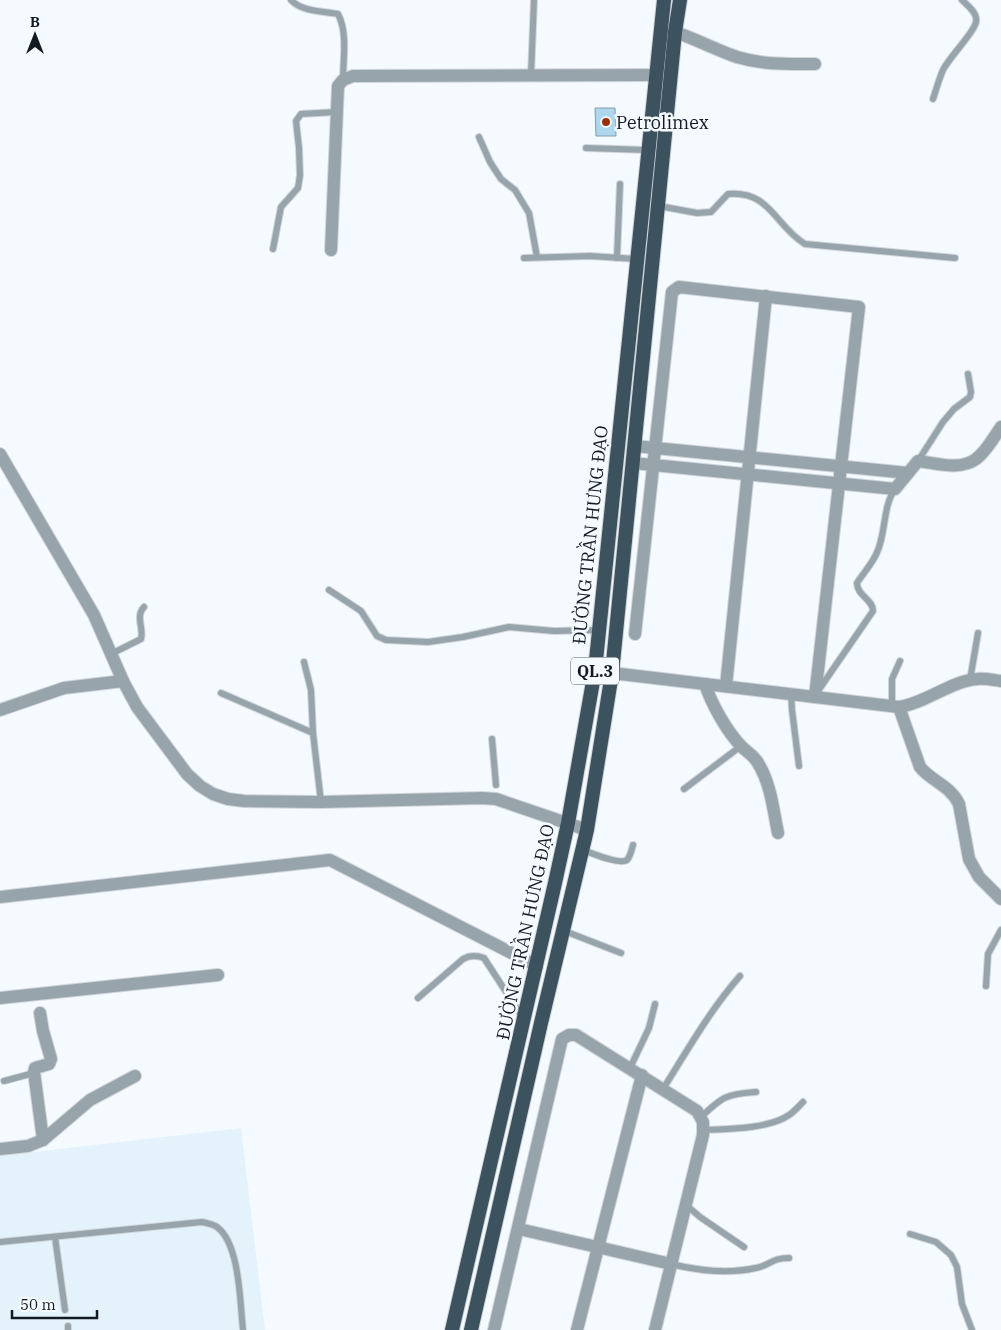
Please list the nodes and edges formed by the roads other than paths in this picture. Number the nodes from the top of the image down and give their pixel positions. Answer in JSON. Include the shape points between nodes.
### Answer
{"nodes":[{"id":1,"x":291,"y":0,"type":"edge"},
{"id":2,"x":534,"y":0,"type":"edge"},
{"id":3,"x":664,"y":0,"type":"edge"},
{"id":4,"x":680,"y":0,"type":"edge"},
{"id":5,"x":962,"y":0,"type":"edge"},
{"id":6,"x":675,"y":32,"type":"junction"},
{"id":7,"x":815,"y":64,"type":"dead end"},
{"id":8,"x":656,"y":75,"type":"junction"},
{"id":9,"x":531,"y":76,"type":"junction"},
{"id":10,"x":343,"y":80,"type":"junction"},
{"id":11,"x":933,"y":99,"type":"dead end"},
{"id":12,"x":337,"y":112,"type":"junction"},
{"id":13,"x":479,"y":137,"type":"dead end"},
{"id":14,"x":586,"y":148,"type":"dead end"},
{"id":15,"x":648,"y":150,"type":"junction"},
{"id":16,"x":620,"y":184,"type":"dead end"},
{"id":17,"x":642,"y":204,"type":"junction"},
{"id":18,"x":659,"y":206,"type":"junction"},
{"id":19,"x":273,"y":250,"type":"dead end"},
{"id":20,"x":330,"y":250,"type":"dead end"},
{"id":21,"x":536,"y":257,"type":"junction"},
{"id":22,"x":524,"y":258,"type":"dead end"},
{"id":23,"x":617,"y":258,"type":"junction"},
{"id":24,"x":955,"y":258,"type":"dead end"},
{"id":25,"x":636,"y":259,"type":"junction"},
{"id":26,"x":766,"y":296,"type":"junction"},
{"id":27,"x":968,"y":374,"type":"dead end"},
{"id":28,"x":1001,"y":427,"type":"edge"},
{"id":29,"x":635,"y":446,"type":"junction"},
{"id":30,"x":656,"y":448,"type":"junction"},
{"id":31,"x":0,"y":454,"type":"edge"},
{"id":32,"x":749,"y":457,"type":"junction"},
{"id":33,"x":918,"y":461,"type":"junction"},
{"id":34,"x":633,"y":463,"type":"junction"},
{"id":35,"x":654,"y":465,"type":"junction"},
{"id":36,"x":841,"y":466,"type":"junction"},
{"id":37,"x":908,"y":473,"type":"junction"},
{"id":38,"x":747,"y":474,"type":"junction"},
{"id":39,"x":839,"y":484,"type":"junction"},
{"id":40,"x":896,"y":489,"type":"junction"},
{"id":41,"x":329,"y":590,"type":"dead end"},
{"id":42,"x":144,"y":607,"type":"dead end"},
{"id":43,"x":599,"y":630,"type":"junction"},
{"id":44,"x":978,"y":633,"type":"dead end"},
{"id":45,"x":635,"y":634,"type":"dead end"},
{"id":46,"x":111,"y":654,"type":"junction"},
{"id":47,"x":900,"y":661,"type":"dead end"},
{"id":48,"x":304,"y":662,"type":"dead end"},
{"id":49,"x":612,"y":673,"type":"junction"},
{"id":50,"x":970,"y":680,"type":"junction"},
{"id":51,"x":123,"y":681,"type":"junction"},
{"id":52,"x":1001,"y":681,"type":"edge"},
{"id":53,"x":705,"y":684,"type":"junction"},
{"id":54,"x":726,"y":686,"type":"junction"},
{"id":55,"x":221,"y":693,"type":"dead end"},
{"id":56,"x":791,"y":694,"type":"junction"},
{"id":57,"x":815,"y":696,"type":"junction"},
{"id":58,"x":896,"y":707,"type":"junction"},
{"id":59,"x":0,"y":710,"type":"edge"},
{"id":60,"x":314,"y":733,"type":"junction"},
{"id":61,"x":492,"y":739,"type":"dead end"},
{"id":62,"x":741,"y":746,"type":"junction"},
{"id":63,"x":799,"y":766,"type":"dead end"},
{"id":64,"x":684,"y":789,"type":"dead end"},
{"id":65,"x":496,"y":792,"type":"junction"},
{"id":66,"x":321,"y":802,"type":"junction"},
{"id":67,"x":568,"y":824,"type":"junction"},
{"id":68,"x":587,"y":830,"type":"junction"},
{"id":69,"x":778,"y":833,"type":"dead end"},
{"id":70,"x":633,"y":844,"type":"dead end"},
{"id":71,"x":582,"y":850,"type":"junction"},
{"id":72,"x":0,"y":897,"type":"edge"},
{"id":73,"x":1001,"y":899,"type":"edge"},
{"id":74,"x":562,"y":930,"type":"junction"},
{"id":75,"x":1001,"y":930,"type":"edge"},
{"id":76,"x":621,"y":953,"type":"dead end"},
{"id":77,"x":536,"y":966,"type":"junction"},
{"id":78,"x":218,"y":975,"type":"dead end"},
{"id":79,"x":740,"y":976,"type":"dead end"},
{"id":80,"x":986,"y":986,"type":"dead end"},
{"id":81,"x":0,"y":998,"type":"edge"},
{"id":82,"x":418,"y":998,"type":"dead end"},
{"id":83,"x":655,"y":1004,"type":"dead end"},
{"id":84,"x":40,"y":1013,"type":"dead end"},
{"id":85,"x":524,"y":1021,"type":"junction"},
{"id":86,"x":630,"y":1068,"type":"junction"},
{"id":87,"x":34,"y":1073,"type":"junction"},
{"id":88,"x":135,"y":1076,"type":"dead end"},
{"id":89,"x":642,"y":1076,"type":"junction"},
{"id":90,"x":4,"y":1080,"type":"dead end"},
{"id":91,"x":663,"y":1089,"type":"junction"},
{"id":92,"x":756,"y":1092,"type":"dead end"},
{"id":93,"x":803,"y":1102,"type":"dead end"},
{"id":94,"x":701,"y":1117,"type":"junction"},
{"id":95,"x":703,"y":1130,"type":"junction"},
{"id":96,"x":43,"y":1140,"type":"junction"},
{"id":97,"x":0,"y":1149,"type":"edge"},
{"id":98,"x":686,"y":1205,"type":"junction"},
{"id":99,"x":519,"y":1229,"type":"junction"},
{"id":100,"x":910,"y":1234,"type":"dead end"},
{"id":101,"x":55,"y":1237,"type":"junction"},
{"id":102,"x":0,"y":1242,"type":"edge"},
{"id":103,"x":598,"y":1247,"type":"junction"},
{"id":104,"x":744,"y":1247,"type":"dead end"},
{"id":105,"x":789,"y":1258,"type":"dead end"},
{"id":106,"x":671,"y":1264,"type":"junction"},
{"id":107,"x":65,"y":1310,"type":"dead end"},
{"id":108,"x":243,"y":1330,"type":"edge"},
{"id":109,"x":452,"y":1330,"type":"edge"},
{"id":110,"x":471,"y":1330,"type":"edge"},
{"id":111,"x":494,"y":1330,"type":"edge"},
{"id":112,"x":578,"y":1330,"type":"edge"},
{"id":113,"x":655,"y":1330,"type":"edge"},
{"id":114,"x":972,"y":1330,"type":"edge"}],
"edges":[{"from":1,"to":10,"type":"lane","via":[[297,6],[338,14],[344,38]]},
{"from":2,"to":9,"type":"lane"},
{"from":3,"to":8,"type":"highway","name":"ĐƯỜNG TRẦN HƯNG ĐẠO","number":"QL.3"},
{"from":4,"to":6,"type":"highway","name":"ĐƯỜNG TRẦN HƯNG ĐẠO","number":"QL.3"},
{"from":5,"to":11,"type":"lane","via":[[977,21],[944,70]]},
{"from":6,"to":7,"type":"street","via":[[751,60],[774,64]]},
{"from":6,"to":18,"type":"highway","name":"ĐƯỜNG TRẦN HƯNG ĐẠO","number":"QL.3"},
{"from":8,"to":9,"type":"street"},
{"from":8,"to":15,"type":"highway","name":"ĐƯỜNG TRẦN HƯNG ĐẠO","number":"QL.3"},
{"from":9,"to":10,"type":"street","via":[[353,76]]},
{"from":10,"to":12,"type":"street","via":[[338,86]]},
{"from":12,"to":19,"type":"lane","via":[[301,114],[296,121],[300,157],[298,188],[281,207]]},
{"from":12,"to":20,"type":"street"},
{"from":13,"to":21,"type":"lane","via":[[490,162],[515,190],[529,213]]},
{"from":14,"to":15,"type":"lane"},
{"from":15,"to":17,"type":"highway","name":"ĐƯỜNG TRẦN HƯNG ĐẠO","number":"QL.3"},
{"from":16,"to":23,"type":"lane"},
{"from":17,"to":18,"type":"highway"},
{"from":17,"to":25,"type":"highway","name":"ĐƯỜNG TRẦN HƯNG ĐẠO","number":"QL.3"},
{"from":18,"to":24,"type":"lane","via":[[711,212],[728,194],[736,193],[753,197],[768,206],[782,225],[805,244]]},
{"from":18,"to":29,"type":"highway","name":"ĐƯỜNG TRẦN HƯNG ĐẠO","number":"QL.3"},
{"from":21,"to":22,"type":"lane"},
{"from":21,"to":23,"type":"lane"},
{"from":23,"to":25,"type":"lane"},
{"from":25,"to":43,"type":"highway","name":"ĐƯỜNG TRẦN HƯNG ĐẠO","number":"QL.3"},
{"from":26,"to":30,"type":"street","via":[[679,287],[672,292]]},
{"from":26,"to":32,"type":"street"},
{"from":26,"to":36,"type":"street","via":[[859,307]]},
{"from":27,"to":33,"type":"lane","via":[[970,397],[949,415]]},
{"from":28,"to":33,"type":"street","via":[[978,458],[966,465]]},
{"from":29,"to":30,"type":"street"},
{"from":29,"to":34,"type":"highway","name":"ĐƯỜNG TRẦN HƯNG ĐẠO","number":"QL.3"},
{"from":30,"to":32,"type":"street"},
{"from":30,"to":35,"type":"street"},
{"from":31,"to":46,"type":"street","via":[[94,614]]},
{"from":32,"to":36,"type":"street"},
{"from":32,"to":38,"type":"street"},
{"from":33,"to":37,"type":"street"},
{"from":34,"to":35,"type":"street"},
{"from":34,"to":49,"type":"highway","name":"ĐƯỜNG TRẦN HƯNG ĐẠO","number":"QL.3"},
{"from":35,"to":38,"type":"street"},
{"from":35,"to":45,"type":"street"},
{"from":36,"to":37,"type":"street"},
{"from":36,"to":39,"type":"street"},
{"from":37,"to":40,"type":"street"},
{"from":38,"to":39,"type":"street"},
{"from":38,"to":54,"type":"street"},
{"from":39,"to":40,"type":"street"},
{"from":39,"to":57,"type":"street"},
{"from":40,"to":57,"type":"lane","via":[[887,510],[878,550],[857,583],[858,589],[873,605],[874,612]]},
{"from":41,"to":43,"type":"lane","via":[[361,611],[377,636],[386,640],[428,642],[508,628]]},
{"from":42,"to":46,"type":"lane","via":[[140,616],[141,639]]},
{"from":43,"to":67,"type":"highway","name":"ĐƯỜNG TRẦN HƯNG ĐẠO","number":"QL.3"},
{"from":44,"to":50,"type":"lane"},
{"from":46,"to":51,"type":"street"},
{"from":47,"to":58,"type":"lane","via":[[892,679]]},
{"from":48,"to":60,"type":"lane","via":[[311,690]]},
{"from":49,"to":53,"type":"street"},
{"from":49,"to":68,"type":"highway","name":"ĐƯỜNG TRẦN HƯNG ĐẠO","number":"QL.3"},
{"from":50,"to":52,"type":"street"},
{"from":50,"to":58,"type":"street","via":[[911,706]]},
{"from":51,"to":59,"type":"street","via":[[64,688]]},
{"from":51,"to":66,"type":"street","via":[[137,707],[187,774],[213,794],[244,801]]},
{"from":53,"to":54,"type":"street"},
{"from":53,"to":62,"type":"street","via":[[714,708]]},
{"from":54,"to":56,"type":"street"},
{"from":55,"to":60,"type":"lane"},
{"from":56,"to":57,"type":"street"},
{"from":56,"to":63,"type":"lane"},
{"from":57,"to":58,"type":"street"},
{"from":58,"to":73,"type":"street","via":[[920,767],[955,796],[969,859],[979,877]]},
{"from":60,"to":66,"type":"lane"},
{"from":61,"to":65,"type":"lane"},
{"from":62,"to":64,"type":"lane"},
{"from":62,"to":69,"type":"street","via":[[753,756],[764,774]]},
{"from":65,"to":66,"type":"street","via":[[482,798]]},
{"from":65,"to":67,"type":"street"},
{"from":67,"to":68,"type":"street"},
{"from":67,"to":77,"type":"highway","name":"ĐƯỜNG TRẦN HƯNG ĐẠO","number":"QL.3"},
{"from":68,"to":71,"type":"highway","name":"ĐƯỜNG TRẦN HƯNG ĐẠO","number":"QL.3"},
{"from":70,"to":71,"type":"lane","via":[[628,859],[624,861]]},
{"from":71,"to":74,"type":"highway","name":"ĐƯỜNG TRẦN HƯNG ĐẠO","number":"QL.3"},
{"from":72,"to":77,"type":"street","via":[[330,860]]},
{"from":74,"to":76,"type":"lane"},
{"from":74,"to":110,"type":"highway","name":"ĐƯỜNG TRẦN HƯNG ĐẠO","number":"QL.3"},
{"from":75,"to":80,"type":"lane","via":[[988,954]]},
{"from":77,"to":85,"type":"highway","name":"ĐƯỜNG TRẦN HƯNG ĐẠO","number":"QL.3"},
{"from":78,"to":81,"type":"street"},
{"from":79,"to":91,"type":"lane","via":[[726,992]]},
{"from":82,"to":85,"type":"lane","via":[[463,959],[479,956],[484,958]]},
{"from":83,"to":86,"type":"lane","via":[[649,1028]]},
{"from":84,"to":87,"type":"street","via":[[51,1059],[49,1064],[36,1068]]},
{"from":85,"to":109,"type":"highway","name":"ĐƯỜNG TRẦN HƯNG ĐẠO","number":"QL.3"},
{"from":86,"to":89,"type":"street"},
{"from":86,"to":99,"type":"street","via":[[576,1035],[562,1039]]},
{"from":87,"to":90,"type":"lane"},
{"from":87,"to":96,"type":"street"},
{"from":88,"to":96,"type":"street","via":[[90,1100]]},
{"from":89,"to":91,"type":"street"},
{"from":89,"to":103,"type":"street"},
{"from":91,"to":94,"type":"street"},
{"from":92,"to":94,"type":"lane","via":[[722,1098]]},
{"from":93,"to":95,"type":"lane","via":[[788,1116],[776,1121]]},
{"from":94,"to":95,"type":"street"},
{"from":95,"to":98,"type":"street"},
{"from":96,"to":97,"type":"street","via":[[28,1146]]},
{"from":98,"to":104,"type":"lane"},
{"from":98,"to":106,"type":"street"},
{"from":99,"to":103,"type":"street"},
{"from":99,"to":111,"type":"street"},
{"from":100,"to":114,"type":"lane","via":[[936,1242],[951,1255],[957,1267],[962,1304]]},
{"from":101,"to":102,"type":"lane"},
{"from":101,"to":107,"type":"lane"},
{"from":101,"to":108,"type":"lane","via":[[202,1222],[216,1226],[227,1238],[235,1263]]},
{"from":103,"to":106,"type":"street"},
{"from":103,"to":112,"type":"street"},
{"from":105,"to":106,"type":"lane","via":[[774,1259],[757,1268],[726,1271],[694,1270]]},
{"from":106,"to":113,"type":"street"}]}
